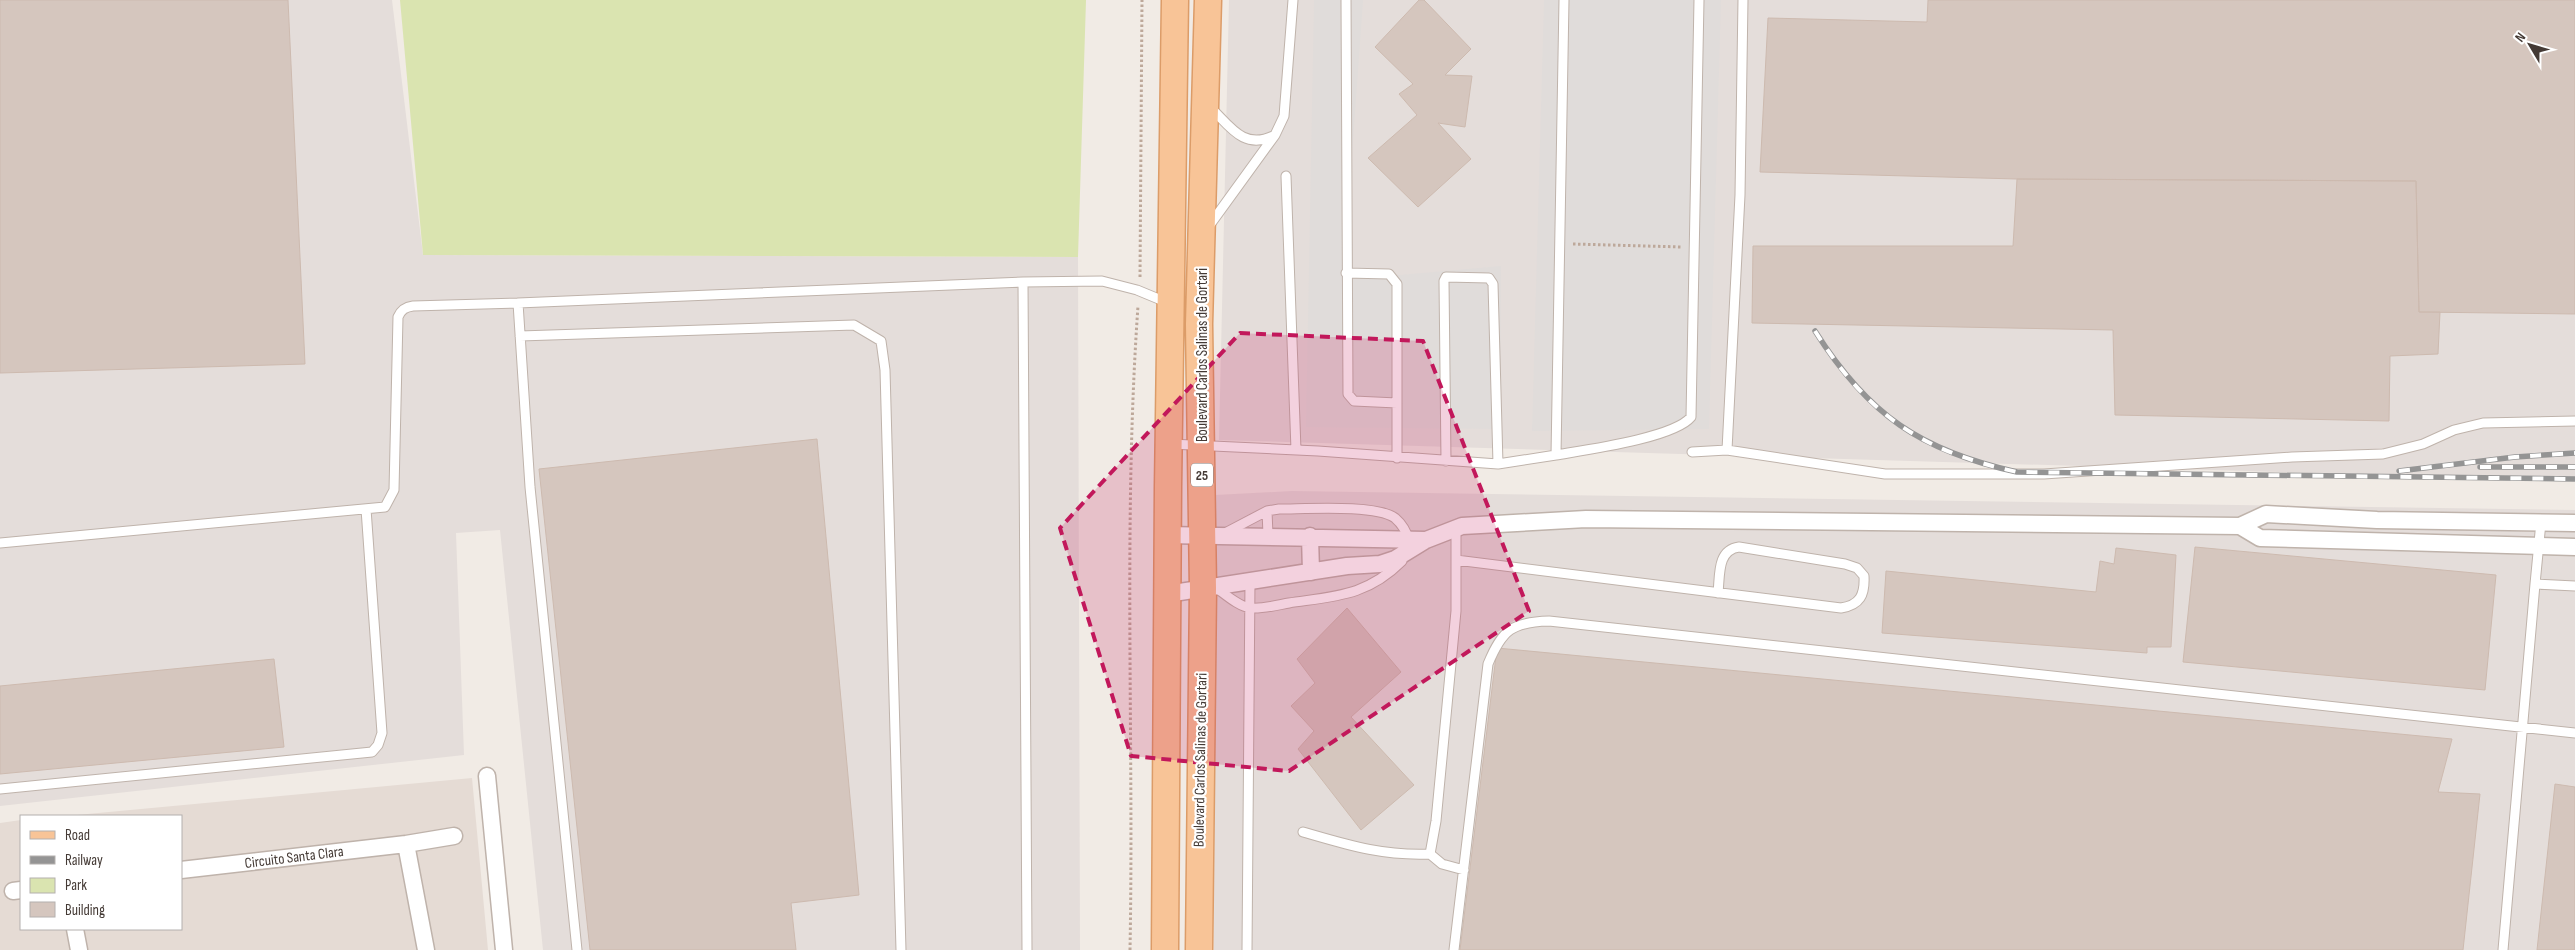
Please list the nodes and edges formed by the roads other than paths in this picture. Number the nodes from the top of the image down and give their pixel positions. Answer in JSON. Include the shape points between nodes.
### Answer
{"nodes":[{"id":1,"x":1175,"y":0,"type":"edge"},
{"id":2,"x":1208,"y":0,"type":"edge"},
{"id":3,"x":1293,"y":0,"type":"edge"},
{"id":4,"x":1346,"y":0,"type":"edge"},
{"id":5,"x":1564,"y":0,"type":"edge"},
{"id":6,"x":1699,"y":0,"type":"edge"},
{"id":7,"x":1743,"y":0,"type":"edge"},
{"id":8,"x":1206,"y":102,"type":"junction"},
{"id":9,"x":1275,"y":135,"type":"junction"},
{"id":10,"x":1286,"y":176,"type":"dead end"},
{"id":11,"x":1203,"y":234,"type":"junction"},
{"id":12,"x":1346,"y":273,"type":"junction"},
{"id":13,"x":1023,"y":282,"type":"junction"},
{"id":14,"x":518,"y":303,"type":"junction"},
{"id":15,"x":1169,"y":304,"type":"junction"},
{"id":16,"x":520,"y":336,"type":"junction"},
{"id":17,"x":1397,"y":403,"type":"junction"},
{"id":18,"x":2575,"y":420,"type":"edge"},
{"id":19,"x":1170,"y":444,"type":"junction"},
{"id":20,"x":1202,"y":446,"type":"junction"},
{"id":21,"x":1296,"y":450,"type":"junction"},
{"id":22,"x":1727,"y":450,"type":"junction"},
{"id":23,"x":1692,"y":452,"type":"dead end"},
{"id":24,"x":1556,"y":455,"type":"junction"},
{"id":25,"x":1397,"y":458,"type":"junction"},
{"id":26,"x":1446,"y":460,"type":"junction"},
{"id":27,"x":1498,"y":464,"type":"junction"},
{"id":28,"x":366,"y":510,"type":"junction"},
{"id":29,"x":1267,"y":511,"type":"junction"},
{"id":30,"x":2541,"y":522,"type":"junction"},
{"id":31,"x":2575,"y":522,"type":"edge"},
{"id":32,"x":2240,"y":526,"type":"junction"},
{"id":33,"x":1456,"y":528,"type":"junction"},
{"id":34,"x":1166,"y":535,"type":"junction"},
{"id":35,"x":1212,"y":535,"type":"junction"},
{"id":36,"x":1268,"y":535,"type":"junction"},
{"id":37,"x":1310,"y":536,"type":"junction"},
{"id":38,"x":0,"y":543,"type":"edge"},
{"id":39,"x":1410,"y":546,"type":"junction"},
{"id":40,"x":2538,"y":546,"type":"junction"},
{"id":41,"x":2575,"y":547,"type":"edge"},
{"id":42,"x":1456,"y":560,"type":"junction"},
{"id":43,"x":1311,"y":572,"type":"junction"},
{"id":44,"x":1250,"y":581,"type":"junction"},
{"id":45,"x":2535,"y":584,"type":"junction"},
{"id":46,"x":2575,"y":586,"type":"edge"},
{"id":47,"x":1209,"y":588,"type":"junction"},
{"id":48,"x":1718,"y":593,"type":"junction"},
{"id":49,"x":1167,"y":594,"type":"junction"},
{"id":50,"x":1250,"y":608,"type":"junction"},
{"id":51,"x":2524,"y":728,"type":"junction"},
{"id":52,"x":2575,"y":733,"type":"edge"},
{"id":53,"x":487,"y":776,"type":"dead end"},
{"id":54,"x":0,"y":789,"type":"edge"},
{"id":55,"x":1303,"y":832,"type":"dead end"},
{"id":56,"x":454,"y":836,"type":"dead end"},
{"id":57,"x":406,"y":844,"type":"junction"},
{"id":58,"x":1430,"y":854,"type":"junction"},
{"id":59,"x":182,"y":870,"type":"edge"},
{"id":60,"x":1464,"y":870,"type":"junction"},
{"id":61,"x":75,"y":930,"type":"edge"},
{"id":62,"x":79,"y":950,"type":"edge"},
{"id":63,"x":426,"y":950,"type":"edge"},
{"id":64,"x":504,"y":950,"type":"edge"},
{"id":65,"x":577,"y":950,"type":"edge"},
{"id":66,"x":901,"y":950,"type":"edge"},
{"id":67,"x":1027,"y":950,"type":"edge"},
{"id":68,"x":1165,"y":950,"type":"edge"},
{"id":69,"x":1199,"y":950,"type":"edge"},
{"id":70,"x":1247,"y":950,"type":"edge"},
{"id":71,"x":1454,"y":950,"type":"edge"},
{"id":72,"x":2503,"y":950,"type":"edge"}],
"edges":[{"from":1,"to":15,"type":"main road","number":"25"},
{"from":2,"to":8,"type":"main road","name":"Boulevard Carlos Salinas de Gortari","number":"25"},
{"from":3,"to":9,"type":"lane","via":[[1284,116]]},
{"from":4,"to":12,"type":"lane"},
{"from":5,"to":24,"type":"lane"},
{"from":6,"to":24,"type":"lane","via":[[1691,417],[1655,435]]},
{"from":7,"to":22,"type":"lane","via":[[1740,195]]},
{"from":8,"to":9,"type":"lane","via":[[1246,139],[1254,142]]},
{"from":8,"to":11,"type":"main road","name":"Boulevard Carlos Salinas de Gortari","number":"25"},
{"from":9,"to":11,"type":"lane"},
{"from":10,"to":21,"type":"lane"},
{"from":11,"to":20,"type":"main road","name":"Boulevard Carlos Salinas de Gortari","number":"25","via":[[1200,324]]},
{"from":12,"to":17,"type":"lane","via":[[1348,397],[1354,401]]},
{"from":12,"to":17,"type":"lane","via":[[1385,274],[1396,279]]},
{"from":13,"to":14,"type":"lane"},
{"from":13,"to":15,"type":"lane","via":[[1102,281],[1140,291]]},
{"from":13,"to":67,"type":"lane"},
{"from":14,"to":16,"type":"lane"},
{"from":14,"to":28,"type":"lane","via":[[412,306],[401,311],[398,317],[394,490],[385,506]]},
{"from":15,"to":19,"type":"main road","number":"25"},
{"from":16,"to":65,"type":"lane","via":[[530,488]]},
{"from":16,"to":66,"type":"lane","via":[[854,325],[880,341],[885,370]]},
{"from":17,"to":25,"type":"lane"},
{"from":18,"to":22,"type":"lane","via":[[2483,423],[2383,454],[2044,474],[1885,474]]},
{"from":19,"to":20,"type":"lane"},
{"from":19,"to":34,"type":"main road","number":"25"},
{"from":20,"to":21,"type":"lane"},
{"from":20,"to":35,"type":"main road","name":"Boulevard Carlos Salinas de Gortari","number":"25"},
{"from":21,"to":25,"type":"lane"},
{"from":22,"to":23,"type":"lane"},
{"from":24,"to":27,"type":"lane"},
{"from":25,"to":26,"type":"lane"},
{"from":26,"to":27,"type":"lane"},
{"from":26,"to":27,"type":"lane","via":[[1444,280],[1446,277],[1483,277],[1489,278],[1492,284]]},
{"from":28,"to":38,"type":"lane"},
{"from":28,"to":54,"type":"lane","via":[[382,733],[372,752]]},
{"from":29,"to":35,"type":"lane"},
{"from":29,"to":36,"type":"lane"},
{"from":29,"to":39,"type":"lane","via":[[1377,510],[1396,519]]},
{"from":30,"to":31,"type":"street"},
{"from":30,"to":32,"type":"street","via":[[2376,520],[2266,514]]},
{"from":30,"to":40,"type":"lane"},
{"from":32,"to":33,"type":"street","via":[[1586,520]]},
{"from":32,"to":40,"type":"street","via":[[2260,538]]},
{"from":33,"to":39,"type":"street"},
{"from":33,"to":42,"type":"lane"},
{"from":34,"to":35,"type":"street"},
{"from":34,"to":49,"type":"main road","number":"25"},
{"from":35,"to":36,"type":"street"},
{"from":35,"to":47,"type":"main road","name":"Boulevard Carlos Salinas de Gortari","number":"25"},
{"from":36,"to":37,"type":"street"},
{"from":37,"to":39,"type":"street"},
{"from":37,"to":43,"type":"street"},
{"from":39,"to":43,"type":"street","via":[[1380,564]]},
{"from":39,"to":50,"type":"lane","via":[[1387,575],[1368,587],[1340,596]]},
{"from":40,"to":41,"type":"street"},
{"from":40,"to":45,"type":"lane"},
{"from":42,"to":48,"type":"lane"},
{"from":42,"to":58,"type":"lane","via":[[1456,611]]},
{"from":43,"to":44,"type":"street"},
{"from":44,"to":47,"type":"street"},
{"from":44,"to":50,"type":"lane"},
{"from":45,"to":46,"type":"lane"},
{"from":45,"to":51,"type":"lane"},
{"from":47,"to":49,"type":"street"},
{"from":47,"to":50,"type":"lane"},
{"from":47,"to":69,"type":"main road","name":"Boulevard Carlos Salinas de Gortari","number":"25"},
{"from":48,"to":48,"type":"lane","via":[[1841,608],[1853,606],[1862,598],[1865,588],[1864,576],[1857,568],[1845,564],[1740,547],[1731,548],[1725,554]]},
{"from":49,"to":68,"type":"main road","number":"25"},
{"from":50,"to":70,"type":"lane"},
{"from":51,"to":52,"type":"lane"},
{"from":51,"to":60,"type":"lane","via":[[1549,621],[1530,622],[1510,628],[1497,643],[1488,664]]},
{"from":51,"to":72,"type":"lane"},
{"from":53,"to":64,"type":"street"},
{"from":55,"to":58,"type":"lane","via":[[1375,852]]},
{"from":56,"to":57,"type":"street","name":"Circuito Santa Clara"},
{"from":57,"to":59,"type":"street","name":"Circuito Santa Clara"},
{"from":57,"to":63,"type":"street"},
{"from":58,"to":60,"type":"lane","via":[[1442,864]]},
{"from":60,"to":71,"type":"lane"},
{"from":61,"to":62,"type":"street"}]}
